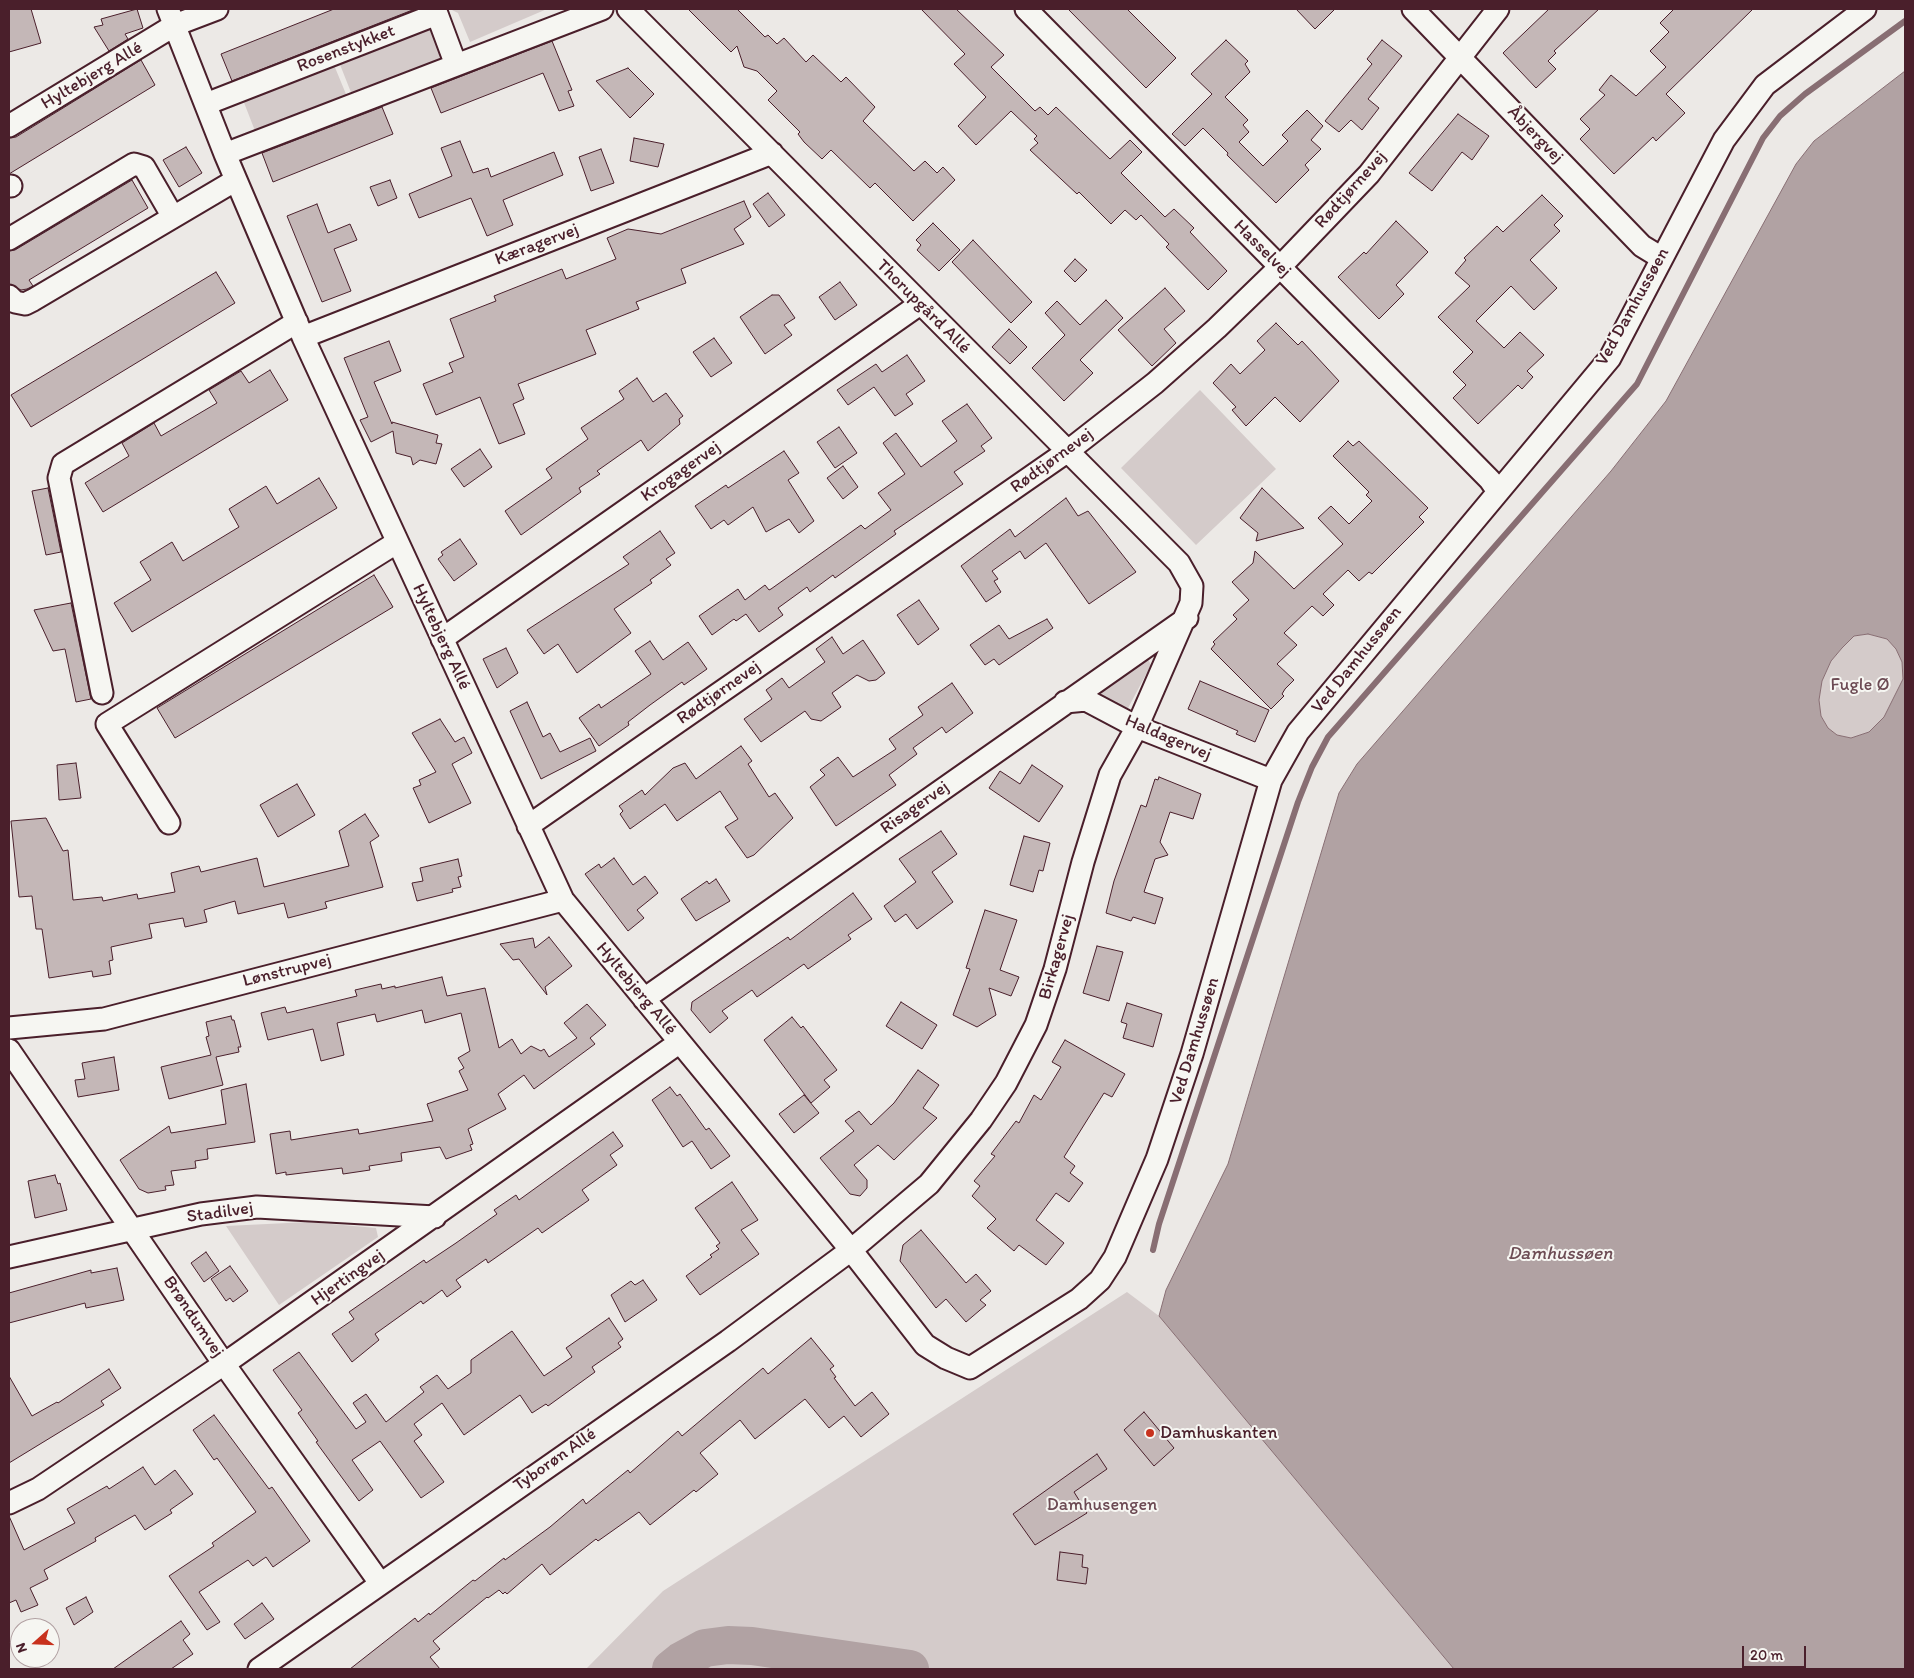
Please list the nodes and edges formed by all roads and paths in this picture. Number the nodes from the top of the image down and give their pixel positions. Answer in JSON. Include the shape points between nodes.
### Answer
{"nodes":[{"id":1,"x":217,"y":9,"type":"edge"},
{"id":2,"x":602,"y":9,"type":"edge"},
{"id":3,"x":628,"y":9,"type":"edge"},
{"id":4,"x":1026,"y":9,"type":"edge"},
{"id":5,"x":1413,"y":9,"type":"edge"},
{"id":6,"x":1498,"y":9,"type":"edge"},
{"id":7,"x":1865,"y":9,"type":"edge"},
{"id":8,"x":171,"y":17,"type":"edge"},
{"id":9,"x":1460,"y":57,"type":"junction"},
{"id":10,"x":456,"y":65,"type":"junction"},
{"id":11,"x":206,"y":104,"type":"junction"},
{"id":12,"x":9,"y":126,"type":"edge"},
{"id":13,"x":772,"y":153,"type":"junction"},
{"id":14,"x":225,"y":154,"type":"junction"},
{"id":15,"x":236,"y":180,"type":"junction"},
{"id":16,"x":173,"y":217,"type":"junction"},
{"id":17,"x":9,"y":239,"type":"edge"},
{"id":18,"x":1660,"y":257,"type":"junction"},
{"id":19,"x":1280,"y":267,"type":"junction"},
{"id":20,"x":9,"y":296,"type":"edge"},
{"id":21,"x":920,"y":304,"type":"junction"},
{"id":22,"x":300,"y":329,"type":"junction"},
{"id":23,"x":1068,"y":452,"type":"junction"},
{"id":24,"x":1498,"y":490,"type":"junction"},
{"id":25,"x":396,"y":543,"type":"junction"},
{"id":26,"x":1187,"y":618,"type":"junction"},
{"id":27,"x":442,"y":639,"type":"junction"},
{"id":28,"x":102,"y":693,"type":"dead end"},
{"id":29,"x":1065,"y":702,"type":"junction"},
{"id":30,"x":1137,"y":728,"type":"junction"},
{"id":31,"x":1271,"y":780,"type":"junction"},
{"id":32,"x":169,"y":822,"type":"dead end"},
{"id":33,"x":528,"y":826,"type":"junction"},
{"id":34,"x":563,"y":900,"type":"junction"},
{"id":35,"x":644,"y":999,"type":"junction"},
{"id":36,"x":9,"y":1028,"type":"edge"},
{"id":37,"x":680,"y":1042,"type":"junction"},
{"id":38,"x":9,"y":1050,"type":"edge"},
{"id":39,"x":435,"y":1216,"type":"junction"},
{"id":40,"x":133,"y":1228,"type":"junction"},
{"id":41,"x":851,"y":1250,"type":"junction"},
{"id":42,"x":9,"y":1257,"type":"edge"},
{"id":43,"x":224,"y":1364,"type":"junction"},
{"id":44,"x":970,"y":1368,"type":"joint"},
{"id":45,"x":9,"y":1503,"type":"edge"},
{"id":46,"x":380,"y":1583,"type":"junction"},
{"id":47,"x":259,"y":1669,"type":"edge"}],
"edges":[{"from":1,"to":8,"type":"street"},
{"from":2,"to":10,"type":"street"},
{"from":3,"to":13,"type":"street","name":"Thorupgård Allé"},
{"from":4,"to":19,"type":"street","name":"Hasselvej"},
{"from":5,"to":9,"type":"street","name":"Åbjergvej"},
{"from":6,"to":9,"type":"street","name":"Rødtjørnevej"},
{"from":7,"to":18,"type":"street","name":"Ved Damhussøen","via":[[1765,85],[1724,140]]},
{"from":8,"to":11,"type":"street","name":"Hyltebjerg Allé"},
{"from":8,"to":12,"type":"street","name":"Hyltebjerg Allé"},
{"from":9,"to":18,"type":"street","name":"Åbjergvej","via":[[1642,246]]},
{"from":9,"to":19,"type":"street","name":"Rødtjørnevej","via":[[1369,174]]},
{"from":10,"to":11,"type":"street","name":"Rosenstykket","via":[[437,14]]},
{"from":10,"to":14,"type":"street"},
{"from":11,"to":14,"type":"street","name":"Hyltebjerg Allé"},
{"from":13,"to":21,"type":"street","name":"Thorupgård Allé"},
{"from":13,"to":22,"type":"street","name":"Kæragervej"},
{"from":14,"to":15,"type":"street","name":"Hyltebjerg Allé"},
{"from":15,"to":16,"type":"street"},
{"from":15,"to":22,"type":"street","name":"Hyltebjerg Allé"},
{"from":16,"to":17,"type":"street","via":[[144,168],[134,164]]},
{"from":16,"to":20,"type":"street","via":[[33,300],[24,304]]},
{"from":18,"to":24,"type":"street","name":"Ved Damhussøen","via":[[1610,358]]},
{"from":19,"to":23,"type":"street","name":"Rødtjørnevej","via":[[1162,377]]},
{"from":19,"to":24,"type":"street","name":"Hasselvej"},
{"from":21,"to":23,"type":"street","name":"Thorupgård Allé"},
{"from":21,"to":27,"type":"street","name":"Krogagervej"},
{"from":22,"to":25,"type":"street","name":"Hyltebjerg Allé"},
{"from":22,"to":28,"type":"street","via":[[63,464],[59,478]]},
{"from":23,"to":26,"type":"street","name":"Thorupgård Allé","via":[[1179,563],[1192,586]]},
{"from":23,"to":33,"type":"street","name":"Rødtjørnevej"},
{"from":24,"to":31,"type":"street","name":"Ved Damhussøen","via":[[1298,732]]},
{"from":25,"to":27,"type":"street","name":"Hyltebjerg Allé"},
{"from":25,"to":32,"type":"street","via":[[107,724]]},
{"from":26,"to":29,"type":"street","name":"Risagervej"},
{"from":26,"to":30,"type":"street","name":"Birkagervej"},
{"from":27,"to":33,"type":"street","name":"Hyltebjerg Allé"},
{"from":29,"to":30,"type":"street","name":"Haldagervej","via":[[1086,700]]},
{"from":29,"to":35,"type":"street","name":"Risagervej"},
{"from":30,"to":31,"type":"street","name":"Haldagervej"},
{"from":30,"to":41,"type":"street","name":"Birkagervej","via":[[1110,775],[1036,1026],[1006,1083],[929,1184]]},
{"from":31,"to":44,"type":"street","name":"Ved Damhussøen","via":[[1192,1054],[1157,1159],[1115,1257],[1100,1280],[1079,1299]]},
{"from":33,"to":34,"type":"street","name":"Hyltebjerg Allé"},
{"from":34,"to":35,"type":"street","name":"Hyltebjerg Allé"},
{"from":34,"to":36,"type":"street","name":"Lønstrupvej","via":[[104,1018]]},
{"from":35,"to":37,"type":"street","name":"Hyltebjerg Allé"},
{"from":37,"to":39,"type":"street","name":"Hjertingvej"},
{"from":37,"to":41,"type":"street","name":"Hyltebjerg Allé"},
{"from":38,"to":40,"type":"street","name":"Brøndumvej"},
{"from":39,"to":40,"type":"street","name":"Stadilvej","via":[[257,1207]]},
{"from":39,"to":43,"type":"street","name":"Hjertingvej"},
{"from":40,"to":42,"type":"street","name":"Stadilvej"},
{"from":40,"to":43,"type":"street","name":"Brøndumvej"},
{"from":41,"to":44,"type":"street","name":"Hyltebjerg Allé","via":[[925,1345]]},
{"from":41,"to":46,"type":"street","name":"Tyborøn Allé","via":[[728,1341]]},
{"from":43,"to":45,"type":"street","name":"Hjertingvej","via":[[38,1490]]},
{"from":43,"to":46,"type":"street","name":"Brøndumvej"},
{"from":46,"to":47,"type":"street","name":"Tyborøn Allé"}]}
